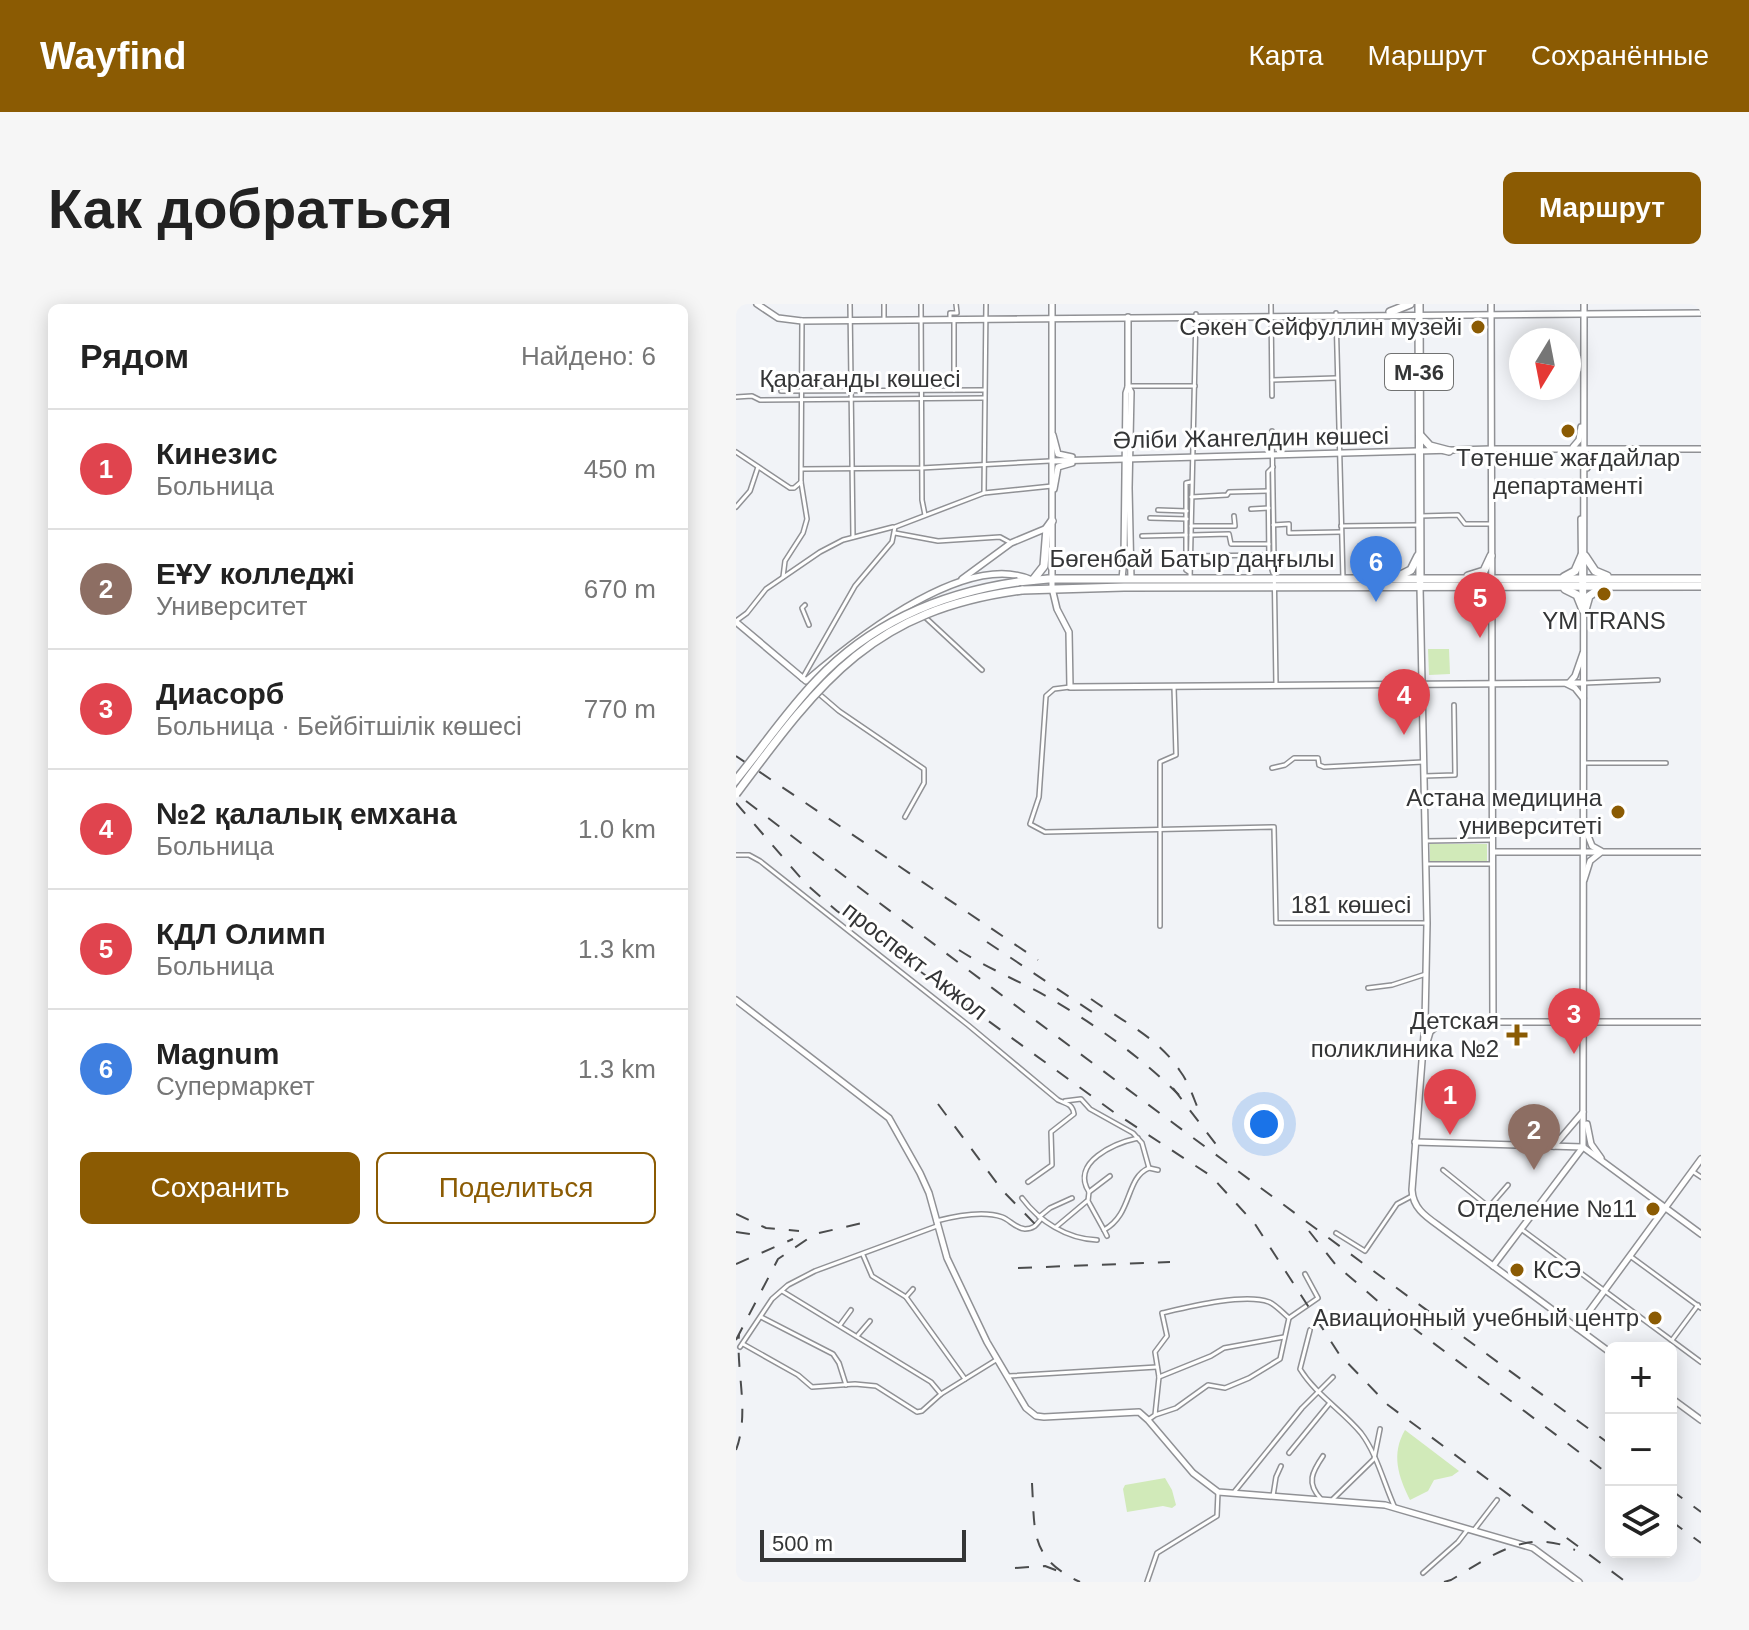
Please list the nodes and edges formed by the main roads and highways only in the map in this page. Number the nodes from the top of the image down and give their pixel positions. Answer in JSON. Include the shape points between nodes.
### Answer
{"nodes":[{"id":1,"x":759,"y":304,"type":"edge"},
{"id":2,"x":1052,"y":304,"type":"edge"},
{"id":3,"x":1410,"y":304,"type":"edge"},
{"id":4,"x":1583,"y":309,"type":"edge"},
{"id":5,"x":1419,"y":310,"type":"edge"},
{"id":6,"x":1491,"y":310,"type":"edge"},
{"id":7,"x":1390,"y":312,"type":"junction"},
{"id":8,"x":1701,"y":312,"type":"edge"},
{"id":9,"x":1336,"y":314,"type":"junction"},
{"id":10,"x":1128,"y":317,"type":"junction"},
{"id":11,"x":1051,"y":318,"type":"junction"},
{"id":12,"x":920,"y":319,"type":"junction"},
{"id":13,"x":850,"y":320,"type":"junction"},
{"id":14,"x":1052,"y":429,"type":"junction"},
{"id":15,"x":1583,"y":430,"type":"junction"},
{"id":16,"x":1418,"y":433,"type":"junction"},
{"id":17,"x":1491,"y":449,"type":"junction"},
{"id":18,"x":1569,"y":449,"type":"junction"},
{"id":19,"x":1583,"y":449,"type":"junction"},
{"id":20,"x":1597,"y":449,"type":"junction"},
{"id":21,"x":1701,"y":449,"type":"edge"},
{"id":22,"x":1449,"y":451,"type":"junction"},
{"id":23,"x":1419,"y":452,"type":"junction"},
{"id":24,"x":1089,"y":459,"type":"junction"},
{"id":25,"x":1127,"y":459,"type":"junction"},
{"id":26,"x":1052,"y":461,"type":"junction"},
{"id":27,"x":1585,"y":473,"type":"junction"},
{"id":28,"x":1052,"y":494,"type":"junction"},
{"id":29,"x":1049,"y":525,"type":"junction"},
{"id":30,"x":1419,"y":554,"type":"junction"},
{"id":31,"x":1491,"y":556,"type":"junction"},
{"id":32,"x":1584,"y":556,"type":"junction"},
{"id":33,"x":1127,"y":558,"type":"junction"},
{"id":34,"x":1122,"y":579,"type":"junction"},
{"id":35,"x":1131,"y":579,"type":"junction"},
{"id":36,"x":1386,"y":579,"type":"junction"},
{"id":37,"x":1459,"y":579,"type":"junction"},
{"id":38,"x":1625,"y":579,"type":"junction"},
{"id":39,"x":1701,"y":579,"type":"edge"},
{"id":40,"x":1033,"y":580,"type":"junction"},
{"id":41,"x":1274,"y":580,"type":"junction"},
{"id":42,"x":1421,"y":582,"type":"junction"},
{"id":43,"x":1052,"y":583,"type":"junction"},
{"id":44,"x":1491,"y":583,"type":"junction"},
{"id":45,"x":1556,"y":583,"type":"junction"},
{"id":46,"x":1584,"y":583,"type":"junction"},
{"id":47,"x":955,"y":584,"type":"junction"},
{"id":48,"x":1020,"y":586,"type":"junction"},
{"id":49,"x":1701,"y":586,"type":"edge"},
{"id":50,"x":1606,"y":587,"type":"junction"},
{"id":51,"x":1584,"y":613,"type":"junction"},
{"id":52,"x":736,"y":622,"type":"edge"},
{"id":53,"x":1584,"y":652,"type":"junction"},
{"id":54,"x":1492,"y":670,"type":"junction"},
{"id":55,"x":1566,"y":683,"type":"junction"},
{"id":56,"x":1584,"y":683,"type":"junction"},
{"id":57,"x":1422,"y":684,"type":"junction"},
{"id":58,"x":1479,"y":684,"type":"junction"},
{"id":59,"x":1492,"y":684,"type":"junction"},
{"id":60,"x":1584,"y":699,"type":"junction"},
{"id":61,"x":736,"y":780,"type":"edge"},
{"id":62,"x":736,"y":794,"type":"edge"},
{"id":63,"x":1584,"y":824,"type":"junction"},
{"id":64,"x":1493,"y":852,"type":"junction"},
{"id":65,"x":1583,"y":852,"type":"junction"},
{"id":66,"x":1601,"y":852,"type":"junction"},
{"id":67,"x":1701,"y":852,"type":"edge"},
{"id":68,"x":1610,"y":853,"type":"junction"},
{"id":69,"x":1583,"y":881,"type":"junction"},
{"id":70,"x":736,"y":1000,"type":"edge"},
{"id":71,"x":1425,"y":1022,"type":"junction"},
{"id":72,"x":1493,"y":1022,"type":"junction"},
{"id":73,"x":1701,"y":1022,"type":"edge"},
{"id":74,"x":1448,"y":1023,"type":"junction"},
{"id":75,"x":1583,"y":1023,"type":"junction"},
{"id":76,"x":1422,"y":1058,"type":"junction"},
{"id":77,"x":1584,"y":1111,"type":"junction"},
{"id":78,"x":1415,"y":1142,"type":"junction"},
{"id":79,"x":1554,"y":1146,"type":"junction"},
{"id":80,"x":1583,"y":1147,"type":"junction"},
{"id":81,"x":1701,"y":1159,"type":"edge"},
{"id":82,"x":1604,"y":1162,"type":"junction"},
{"id":83,"x":1562,"y":1173,"type":"junction"},
{"id":84,"x":1666,"y":1207,"type":"junction"},
{"id":85,"x":1701,"y":1234,"type":"edge"},
{"id":86,"x":1493,"y":1266,"type":"junction"},
{"id":87,"x":1577,"y":1328,"type":"junction"},
{"id":88,"x":1605,"y":1349,"type":"edge"},
{"id":89,"x":1677,"y":1402,"type":"edge"},
{"id":90,"x":1701,"y":1420,"type":"edge"},
{"id":91,"x":1579,"y":1582,"type":"edge"}],
"edges":[{"from":1,"to":13,"type":"main road","via":[[782,317]]},
{"from":2,"to":11,"type":"main road"},
{"from":3,"to":7,"type":"main road"},
{"from":4,"to":6,"type":"main road"},
{"from":4,"to":8,"type":"main road"},
{"from":4,"to":15,"type":"main road"},
{"from":5,"to":6,"type":"main road"},
{"from":5,"to":7,"type":"main road"},
{"from":5,"to":9,"type":"main road"},
{"from":5,"to":16,"type":"main road","number":"M-36"},
{"from":6,"to":17,"type":"main road"},
{"from":7,"to":9,"type":"main road"},
{"from":9,"to":10,"type":"main road"},
{"from":10,"to":11,"type":"main road"},
{"from":10,"to":25,"type":"main road"},
{"from":11,"to":12,"type":"main road"},
{"from":11,"to":14,"type":"main road"},
{"from":12,"to":13,"type":"main road"},
{"from":12,"to":13,"type":"main road"},
{"from":14,"to":24,"type":"main road","via":[[1058,454]]},
{"from":14,"to":26,"type":"main road"},
{"from":15,"to":18,"type":"main road"},
{"from":15,"to":19,"type":"main road"},
{"from":15,"to":20,"type":"main road"},
{"from":16,"to":22,"type":"main road","via":[[1430,446]]},
{"from":16,"to":23,"type":"main road","number":"M-36"},
{"from":17,"to":18,"type":"main road","name":"Әліби Жангелдин көшесі"},
{"from":17,"to":22,"type":"main road","name":"Әліби Жангелдин көшесі"},
{"from":17,"to":31,"type":"main road"},
{"from":18,"to":19,"type":"main road","name":"Әліби Жангелдин көшесі"},
{"from":19,"to":20,"type":"main road","name":"Әліби Жангелдин көшесі"},
{"from":19,"to":27,"type":"main road"},
{"from":19,"to":32,"type":"main road"},
{"from":20,"to":21,"type":"main road","name":"Әліби Жангелдин көшесі"},
{"from":20,"to":27,"type":"main road"},
{"from":22,"to":23,"type":"main road","name":"Әліби Жангелдин көшесі"},
{"from":23,"to":25,"type":"main road","name":"Әліби Жангелдин көшесі"},
{"from":23,"to":30,"type":"main road","number":"M-36"},
{"from":24,"to":25,"type":"main road","name":"Әліби Жангелдин көшесі"},
{"from":24,"to":26,"type":"main road","name":"Әліби Жангелдин көшесі"},
{"from":24,"to":28,"type":"main road","via":[[1058,467]]},
{"from":25,"to":33,"type":"main road"},
{"from":26,"to":28,"type":"main road"},
{"from":27,"to":32,"type":"main road"},
{"from":28,"to":29,"type":"main road"},
{"from":29,"to":40,"type":"main road","via":[[1044,566]]},
{"from":29,"to":43,"type":"main road"},
{"from":29,"to":47,"type":"main road","via":[[1011,543]]},
{"from":30,"to":36,"type":"main road","via":[[1407,573]]},
{"from":30,"to":42,"type":"main road","number":"M-36"},
{"from":31,"to":37,"type":"main road","via":[[1484,571]]},
{"from":31,"to":44,"type":"main road"},
{"from":32,"to":38,"type":"main road","via":[[1600,574]]},
{"from":32,"to":45,"type":"main road","via":[[1575,571]]},
{"from":32,"to":46,"type":"main road"},
{"from":33,"to":34,"type":"main road"},
{"from":33,"to":35,"type":"main road"},
{"from":34,"to":35,"type":"main road","name":"Бөгенбай Батыр даңғылы"},
{"from":34,"to":43,"type":"main road","name":"Бөгенбай Батыр даңғылы"},
{"from":35,"to":41,"type":"main road","name":"Бөгенбай Батыр даңғылы"},
{"from":36,"to":41,"type":"main road","name":"Бөгенбай Батыр даңғылы"},
{"from":36,"to":42,"type":"main road","name":"Бөгенбай Батыр даңғылы"},
{"from":37,"to":42,"type":"main road","name":"Бөгенбай Батыр даңғылы"},
{"from":37,"to":44,"type":"main road","name":"Бөгенбай Батыр даңғылы"},
{"from":38,"to":39,"type":"main road","name":"Бөгенбай Батыр даңғылы"},
{"from":38,"to":46,"type":"main road","name":"Бөгенбай Батыр даңғылы"},
{"from":40,"to":43,"type":"main road","name":"Бөгенбай Батыр даңғылы"},
{"from":40,"to":47,"type":"main road","via":[[992,574]]},
{"from":40,"to":48,"type":"main road","name":"Бөгенбай Батыр даңғылы"},
{"from":41,"to":42,"type":"main road","name":"Бөгенбай Батыр даңғылы"},
{"from":41,"to":43,"type":"main road","name":"Бөгенбай Батыр даңғылы"},
{"from":42,"to":44,"type":"main road","name":"Бөгенбай Батыр даңғылы"},
{"from":42,"to":57,"type":"main road"},
{"from":43,"to":48,"type":"main road","name":"Бөгенбай Батыр даңғылы"},
{"from":43,"to":57,"type":"main road","via":[[1055,604],[1069,632],[1070,687]]},
{"from":44,"to":45,"type":"main road","name":"Бөгенбай Батыр даңғылы"},
{"from":44,"to":54,"type":"main road"},
{"from":45,"to":46,"type":"main road","name":"Бөгенбай Батыр даңғылы"},
{"from":45,"to":51,"type":"main road","via":[[1574,592]]},
{"from":46,"to":50,"type":"main road","name":"Бөгенбай Батыр даңғылы"},
{"from":46,"to":51,"type":"main road"},
{"from":47,"to":52,"type":"main road","via":[[893,615],[804,680]]},
{"from":48,"to":61,"type":"main road","bridge":true,"via":[[993,586],[948,597],[875,631],[812,685]]},
{"from":48,"to":62,"type":"main road","bridge":true,"via":[[950,605],[895,628],[844,663]]},
{"from":49,"to":50,"type":"main road","name":"Бөгенбай Батыр даңғылы"},
{"from":50,"to":51,"type":"main road","via":[[1592,592]]},
{"from":51,"to":53,"type":"main road"},
{"from":53,"to":55,"type":"main road","via":[[1575,676]]},
{"from":53,"to":56,"type":"main road"},
{"from":54,"to":58,"type":"main road"},
{"from":54,"to":59,"type":"main road"},
{"from":55,"to":56,"type":"main road"},
{"from":55,"to":59,"type":"main road"},
{"from":55,"to":60,"type":"main road"},
{"from":56,"to":60,"type":"main road"},
{"from":57,"to":58,"type":"main road"},
{"from":57,"to":71,"type":"main road"},
{"from":58,"to":59,"type":"main road"},
{"from":59,"to":64,"type":"main road"},
{"from":60,"to":63,"type":"main road"},
{"from":63,"to":65,"type":"main road"},
{"from":63,"to":68,"type":"main road","via":[[1592,846]]},
{"from":64,"to":65,"type":"main road"},
{"from":64,"to":72,"type":"main road"},
{"from":65,"to":66,"type":"main road"},
{"from":65,"to":69,"type":"main road"},
{"from":66,"to":68,"type":"main road"},
{"from":66,"to":69,"type":"main road","via":[[1590,861]]},
{"from":67,"to":68,"type":"main road"},
{"from":69,"to":75,"type":"main road"},
{"from":70,"to":91,"type":"main road","via":[[884,1112],[900,1133],[920,1173],[948,1261],[1005,1376],[1036,1416],[1142,1414],[1193,1473],[1218,1492],[1395,1508],[1533,1548]]},
{"from":71,"to":74,"type":"main road"},
{"from":71,"to":76,"type":"main road"},
{"from":72,"to":74,"type":"main road"},
{"from":72,"to":75,"type":"main road"},
{"from":73,"to":75,"type":"main road"},
{"from":74,"to":76,"type":"main road","via":[[1432,1029]]},
{"from":75,"to":77,"type":"main road"},
{"from":76,"to":78,"type":"main road"},
{"from":77,"to":79,"type":"main road"},
{"from":77,"to":80,"type":"main road"},
{"from":77,"to":82,"type":"main road","via":[[1591,1144]]},
{"from":78,"to":79,"type":"main road"},
{"from":78,"to":86,"type":"main road","via":[[1412,1198],[1422,1213]]},
{"from":79,"to":80,"type":"main road"},
{"from":79,"to":83,"type":"main road","via":[[1569,1154]]},
{"from":80,"to":82,"type":"main road"},
{"from":80,"to":83,"type":"main road"},
{"from":81,"to":84,"type":"main road"},
{"from":82,"to":84,"type":"main road"},
{"from":83,"to":86,"type":"main road"},
{"from":84,"to":85,"type":"main road"},
{"from":84,"to":87,"type":"main road"},
{"from":86,"to":87,"type":"main road"},
{"from":87,"to":88,"type":"main road"},
{"from":89,"to":90,"type":"main road"}]}
